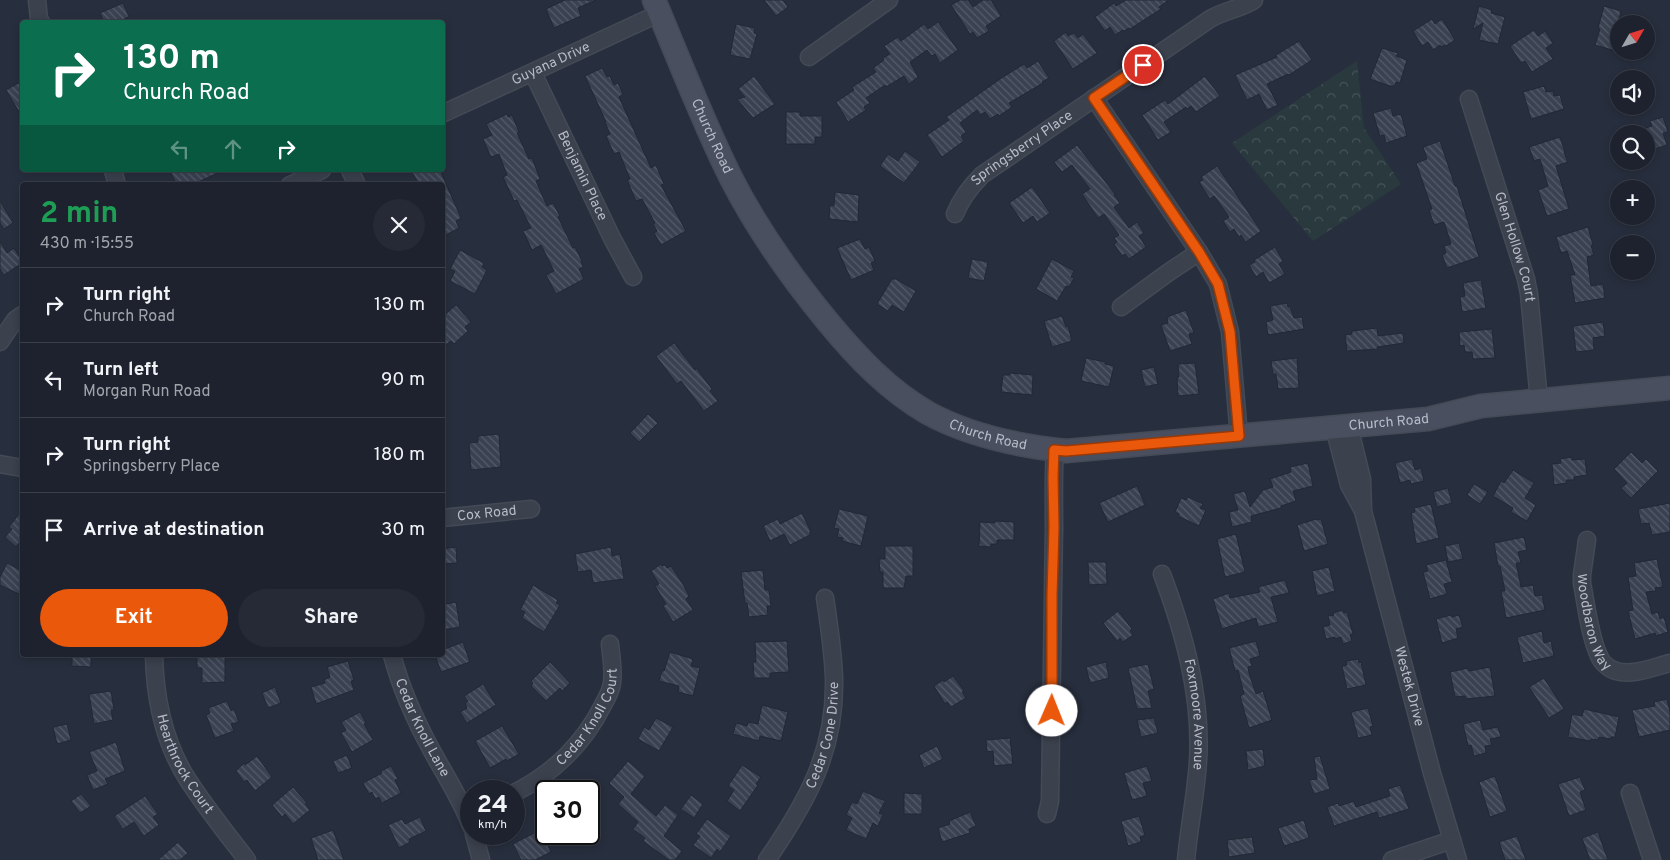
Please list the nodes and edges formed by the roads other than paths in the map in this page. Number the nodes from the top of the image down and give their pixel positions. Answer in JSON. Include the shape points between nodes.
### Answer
{"nodes":[{"id":1,"x":37,"y":0,"type":"edge"},
{"id":2,"x":889,"y":0,"type":"edge"},
{"id":3,"x":1254,"y":0,"type":"edge"},
{"id":4,"x":657,"y":7,"type":"edge"},
{"id":5,"x":41,"y":20,"type":"edge"},
{"id":6,"x":809,"y":57,"type":"dead end"},
{"id":7,"x":533,"y":72,"type":"junction"},
{"id":8,"x":1094,"y":98,"type":"junction"},
{"id":9,"x":1469,"y":99,"type":"dead end"},
{"id":10,"x":445,"y":113,"type":"edge"},
{"id":11,"x":318,"y":172,"type":"edge"},
{"id":12,"x":296,"y":182,"type":"edge"},
{"id":13,"x":955,"y":214,"type":"dead end"},
{"id":14,"x":1199,"y":252,"type":"junction"},
{"id":15,"x":633,"y":276,"type":"dead end"},
{"id":16,"x":1121,"y":307,"type":"dead end"},
{"id":17,"x":20,"y":316,"type":"edge"},
{"id":18,"x":2,"y":333,"type":"edge"},
{"id":19,"x":1670,"y":388,"type":"edge"},
{"id":20,"x":1539,"y":401,"type":"junction"},
{"id":21,"x":1341,"y":427,"type":"junction"},
{"id":22,"x":1239,"y":436,"type":"junction"},
{"id":23,"x":1054,"y":450,"type":"junction"},
{"id":24,"x":0,"y":464,"type":"edge"},
{"id":25,"x":20,"y":468,"type":"edge"},
{"id":26,"x":530,"y":509,"type":"dead end"},
{"id":27,"x":445,"y":518,"type":"edge"},
{"id":28,"x":1587,"y":540,"type":"dead end"},
{"id":29,"x":1162,"y":574,"type":"dead end"},
{"id":30,"x":825,"y":598,"type":"dead end"},
{"id":31,"x":610,"y":644,"type":"dead end"},
{"id":32,"x":154,"y":657,"type":"edge"},
{"id":33,"x":393,"y":657,"type":"edge"},
{"id":34,"x":1670,"y":663,"type":"edge"},
{"id":35,"x":525,"y":787,"type":"edge"},
{"id":36,"x":1630,"y":793,"type":"dead end"},
{"id":37,"x":460,"y":801,"type":"edge"},
{"id":38,"x":1047,"y":814,"type":"dead end"},
{"id":39,"x":1452,"y":840,"type":"junction"},
{"id":40,"x":477,"y":845,"type":"edge"},
{"id":41,"x":248,"y":860,"type":"edge"},
{"id":42,"x":481,"y":860,"type":"edge"},
{"id":43,"x":767,"y":860,"type":"edge"},
{"id":44,"x":1186,"y":860,"type":"edge"},
{"id":45,"x":1392,"y":860,"type":"edge"},
{"id":46,"x":1458,"y":860,"type":"edge"},
{"id":47,"x":1652,"y":860,"type":"edge"}],
"edges":[{"from":1,"to":5,"type":"street"},
{"from":2,"to":6,"type":"street"},
{"from":3,"to":8,"type":"street","name":"Springsberry Place","via":[[1210,19]]},
{"from":4,"to":7,"type":"street","name":"Guyana Drive"},
{"from":4,"to":23,"type":"main road","name":"Church Road","via":[[703,118],[748,209],[777,255],[844,342],[879,377],[928,413],[985,436]]},
{"from":7,"to":10,"type":"street","name":"Guyana Drive"},
{"from":7,"to":15,"type":"street","name":"Benjamin Place"},
{"from":8,"to":13,"type":"street","name":"Springsberry Place","via":[[982,175]]},
{"from":8,"to":14,"type":"street"},
{"from":9,"to":20,"type":"street","name":"Glen Hollow Court","via":[[1526,279]]},
{"from":11,"to":12,"type":"street"},
{"from":14,"to":16,"type":"street"},
{"from":14,"to":22,"type":"street","via":[[1218,284],[1230,332]]},
{"from":17,"to":18,"type":"street"},
{"from":19,"to":20,"type":"main road","name":"Church Road"},
{"from":20,"to":21,"type":"main road","name":"Church Road","via":[[1481,406],[1428,419]]},
{"from":21,"to":22,"type":"main road","name":"Church Road"},
{"from":21,"to":39,"type":"street","name":"Westek Drive","via":[[1349,485],[1363,510]]},
{"from":22,"to":23,"type":"main road","name":"Church Road"},
{"from":23,"to":38,"type":"street","via":[[1053,684]]},
{"from":24,"to":25,"type":"street"},
{"from":26,"to":27,"type":"street","name":"Cox Road"},
{"from":28,"to":34,"type":"street","name":"Woodbaron Way","via":[[1582,583],[1598,656],[1610,669],[1624,672]]},
{"from":29,"to":44,"type":"street","name":"Foxmoore Avenue","via":[[1187,654],[1197,722],[1198,759]]},
{"from":30,"to":43,"type":"street","name":"Cedar Cone Drive","via":[[834,680],[832,721],[812,786]]},
{"from":31,"to":35,"type":"street","name":"Cedar Knoll Court","via":[[612,682],[596,720],[572,751]]},
{"from":32,"to":41,"type":"street","name":"Hearthrock Court","via":[[157,699],[171,746],[187,778]]},
{"from":33,"to":37,"type":"street","name":"Cedar Knoll Lane","via":[[401,687],[416,720]]},
{"from":36,"to":47,"type":"street"},
{"from":39,"to":45,"type":"street"},
{"from":39,"to":46,"type":"street","name":"Westek Drive"},
{"from":40,"to":42,"type":"street"}]}
